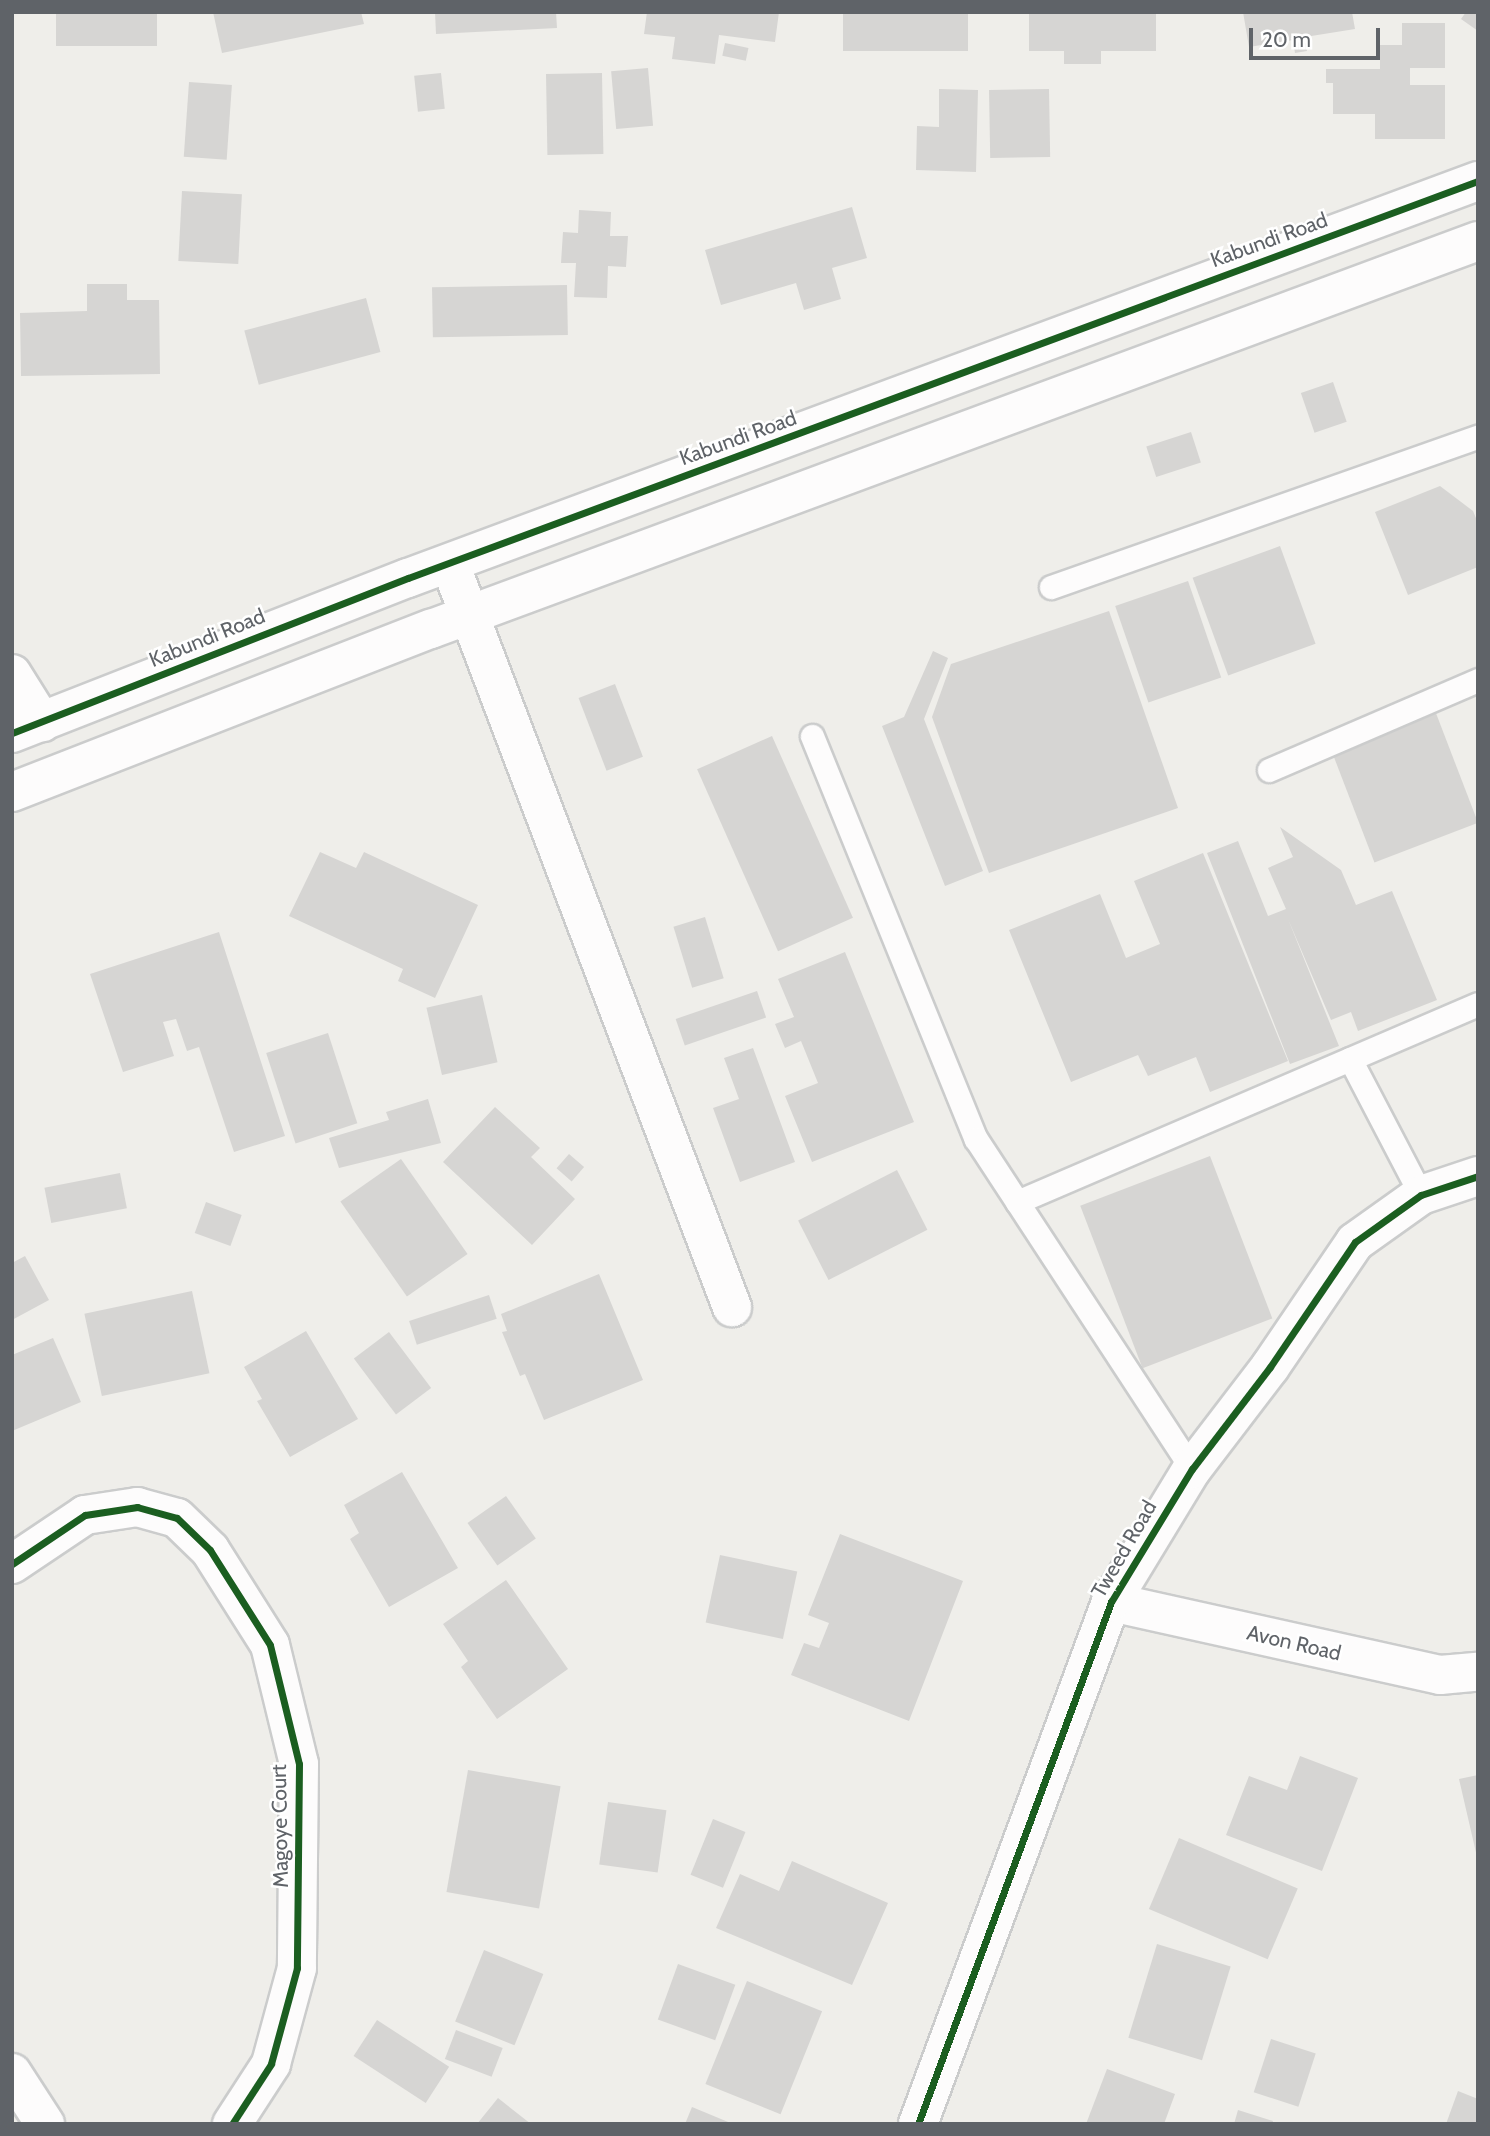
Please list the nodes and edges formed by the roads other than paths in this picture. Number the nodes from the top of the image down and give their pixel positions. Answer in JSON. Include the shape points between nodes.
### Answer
{"nodes":[{"id":1,"x":1478,"y":181,"type":"edge"},
{"id":2,"x":1478,"y":241,"type":"edge"},
{"id":3,"x":1478,"y":437,"type":"edge"},
{"id":4,"x":450,"y":564,"type":"junction"},
{"id":5,"x":1051,"y":587,"type":"dead end"},
{"id":6,"x":470,"y":616,"type":"junction"},
{"id":7,"x":12,"y":674,"type":"edge"},
{"id":8,"x":1478,"y":680,"type":"edge"},
{"id":9,"x":27,"y":728,"type":"edge"},
{"id":10,"x":812,"y":736,"type":"dead end"},
{"id":11,"x":1269,"y":770,"type":"dead end"},
{"id":12,"x":12,"y":792,"type":"edge"},
{"id":13,"x":1478,"y":1004,"type":"edge"},
{"id":14,"x":1350,"y":1059,"type":"junction"},
{"id":15,"x":1478,"y":1176,"type":"edge"},
{"id":16,"x":1421,"y":1195,"type":"junction"},
{"id":17,"x":1017,"y":1202,"type":"junction"},
{"id":18,"x":732,"y":1307,"type":"dead end"},
{"id":19,"x":1192,"y":1469,"type":"junction"},
{"id":20,"x":12,"y":1564,"type":"edge"},
{"id":21,"x":1111,"y":1602,"type":"junction"},
{"id":22,"x":1478,"y":1672,"type":"edge"},
{"id":23,"x":12,"y":2073,"type":"edge"},
{"id":24,"x":45,"y":2124,"type":"edge"},
{"id":25,"x":232,"y":2124,"type":"edge"},
{"id":26,"x":918,"y":2124,"type":"edge"}],
"edges":[{"from":1,"to":4,"type":"street","name":"Kabundi Road"},
{"from":2,"to":6,"type":"street"},
{"from":3,"to":5,"type":"lane"},
{"from":4,"to":6,"type":"street"},
{"from":4,"to":9,"type":"street","name":"Kabundi Road"},
{"from":6,"to":12,"type":"street"},
{"from":6,"to":18,"type":"street"},
{"from":7,"to":9,"type":"street"},
{"from":8,"to":11,"type":"lane"},
{"from":10,"to":17,"type":"lane","via":[[976,1139]]},
{"from":13,"to":14,"type":"lane"},
{"from":14,"to":16,"type":"lane"},
{"from":14,"to":17,"type":"lane"},
{"from":15,"to":16,"type":"street","name":"Tweed Road"},
{"from":16,"to":19,"type":"street","name":"Tweed Road","via":[[1355,1242],[1270,1367]]},
{"from":17,"to":19,"type":"lane"},
{"from":19,"to":21,"type":"street","name":"Tweed Road"},
{"from":20,"to":25,"type":"street","name":"Magoye Court","via":[[85,1515],[137,1507],[177,1518],[210,1550],[270,1646],[299,1764],[297,1968],[271,2064]]},
{"from":21,"to":22,"type":"street","name":"Avon Road","via":[[1440,1675]]},
{"from":21,"to":26,"type":"street","name":"Tweed Road"},
{"from":23,"to":24,"type":"street"}]}
